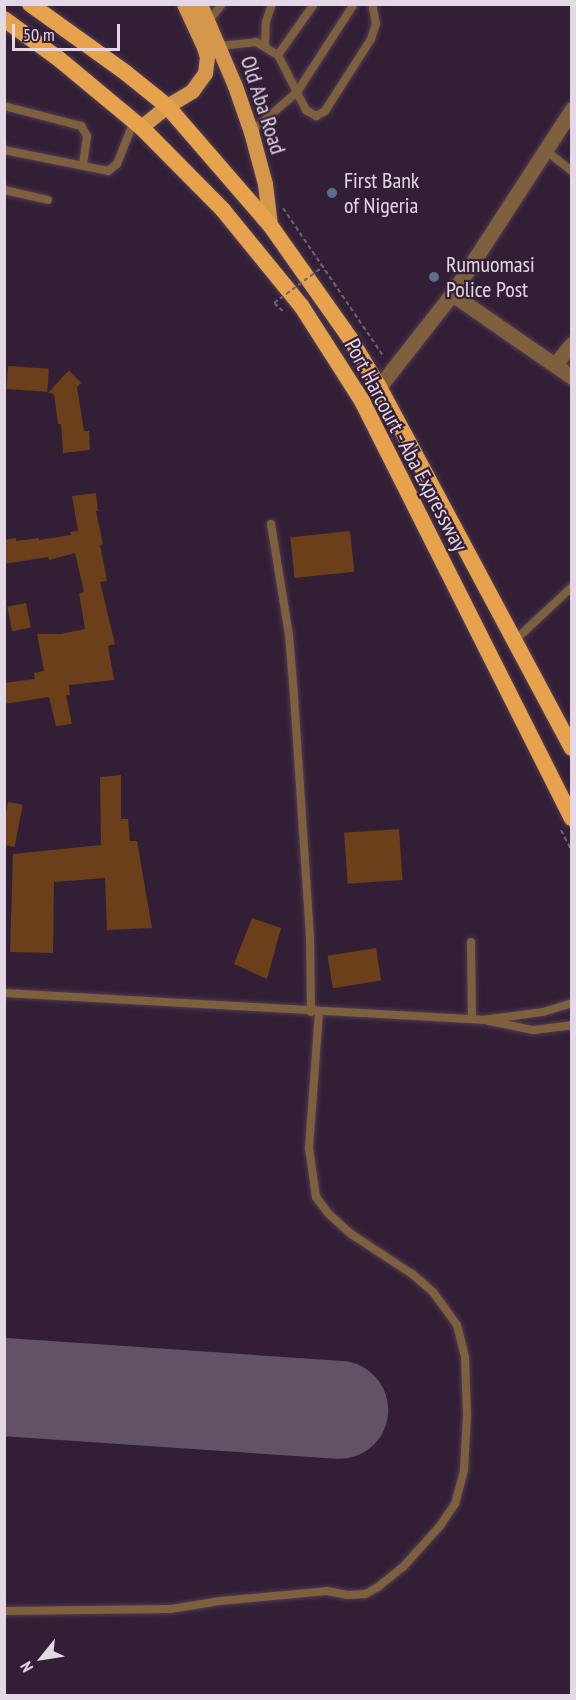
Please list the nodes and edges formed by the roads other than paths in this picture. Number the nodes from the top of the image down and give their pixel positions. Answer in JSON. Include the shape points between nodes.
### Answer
{"nodes":[{"id":1,"x":30,"y":4,"type":"edge"},
{"id":2,"x":184,"y":4,"type":"edge"},
{"id":3,"x":200,"y":4,"type":"edge"},
{"id":4,"x":222,"y":4,"type":"edge"},
{"id":5,"x":272,"y":4,"type":"edge"},
{"id":6,"x":314,"y":4,"type":"edge"},
{"id":7,"x":354,"y":4,"type":"edge"},
{"id":8,"x":372,"y":4,"type":"edge"},
{"id":9,"x":4,"y":19,"type":"edge"},
{"id":10,"x":208,"y":22,"type":"junction"},
{"id":11,"x":219,"y":46,"type":"junction"},
{"id":12,"x":265,"y":46,"type":"junction"},
{"id":13,"x":278,"y":55,"type":"junction"},
{"id":14,"x":297,"y":92,"type":"junction"},
{"id":15,"x":4,"y":106,"type":"edge"},
{"id":16,"x":167,"y":106,"type":"junction"},
{"id":17,"x":572,"y":109,"type":"edge"},
{"id":18,"x":138,"y":124,"type":"junction"},
{"id":19,"x":251,"y":132,"type":"junction"},
{"id":20,"x":4,"y":150,"type":"edge"},
{"id":21,"x":545,"y":150,"type":"junction"},
{"id":22,"x":83,"y":165,"type":"junction"},
{"id":23,"x":572,"y":171,"type":"edge"},
{"id":24,"x":4,"y":190,"type":"edge"},
{"id":25,"x":48,"y":200,"type":"dead end"},
{"id":26,"x":270,"y":225,"type":"junction"},
{"id":27,"x":452,"y":294,"type":"junction"},
{"id":28,"x":572,"y":344,"type":"edge"},
{"id":29,"x":555,"y":364,"type":"junction"},
{"id":30,"x":572,"y":377,"type":"edge"},
{"id":31,"x":379,"y":387,"type":"junction"},
{"id":32,"x":271,"y":524,"type":"dead end"},
{"id":33,"x":572,"y":587,"type":"edge"},
{"id":34,"x":513,"y":642,"type":"junction"},
{"id":35,"x":567,"y":728,"type":"edge"},
{"id":36,"x":572,"y":748,"type":"edge"},
{"id":37,"x":572,"y":818,"type":"edge"},
{"id":38,"x":471,"y":942,"type":"dead end"},
{"id":39,"x":4,"y":993,"type":"edge"},
{"id":40,"x":572,"y":1003,"type":"edge"},
{"id":41,"x":315,"y":1012,"type":"junction"},
{"id":42,"x":472,"y":1019,"type":"junction"},
{"id":43,"x":482,"y":1020,"type":"junction"},
{"id":44,"x":572,"y":1025,"type":"edge"},
{"id":45,"x":4,"y":1611,"type":"edge"}],
"edges":[{"from":1,"to":16,"type":"highway","name":"Port Harcourt - Aba Expressway"},
{"from":2,"to":16,"type":"main road","name":"Old Aba Road","via":[[204,47],[207,64],[199,84]]},
{"from":3,"to":10,"type":"main road","name":"Old Aba Road"},
{"from":4,"to":10,"type":"lane"},
{"from":5,"to":12,"type":"lane"},
{"from":6,"to":13,"type":"lane"},
{"from":7,"to":14,"type":"lane"},
{"from":8,"to":14,"type":"lane","via":[[376,24],[371,39],[325,111],[316,116],[306,110]]},
{"from":9,"to":18,"type":"highway","name":"Port Harcourt - Aba Expressway"},
{"from":10,"to":11,"type":"main road","name":"Old Aba Road"},
{"from":11,"to":12,"type":"lane","via":[[256,42]]},
{"from":11,"to":19,"type":"main road","name":"Old Aba Road"},
{"from":12,"to":13,"type":"lane"},
{"from":13,"to":14,"type":"lane"},
{"from":14,"to":19,"type":"lane"},
{"from":15,"to":22,"type":"lane","via":[[81,126],[87,136]]},
{"from":16,"to":18,"type":"main road","name":"Old Aba Road"},
{"from":16,"to":26,"type":"highway","name":"Port Harcourt - Aba Expressway"},
{"from":17,"to":21,"type":"street"},
{"from":18,"to":22,"type":"lane","via":[[113,168],[108,171]]},
{"from":18,"to":37,"type":"highway","name":"Port Harcourt - Aba Expressway","via":[[223,210],[335,354]]},
{"from":19,"to":26,"type":"main road","name":"Old Aba Road","via":[[265,184]]},
{"from":20,"to":22,"type":"lane"},
{"from":21,"to":23,"type":"lane"},
{"from":21,"to":27,"type":"street"},
{"from":24,"to":25,"type":"lane"},
{"from":26,"to":31,"type":"highway","name":"Port Harcourt - Aba Expressway","via":[[351,340]]},
{"from":27,"to":29,"type":"street"},
{"from":27,"to":31,"type":"street"},
{"from":28,"to":29,"type":"street"},
{"from":29,"to":30,"type":"street"},
{"from":31,"to":34,"type":"highway","name":"Port Harcourt - Aba Expressway"},
{"from":32,"to":41,"type":"lane","via":[[289,634]]},
{"from":33,"to":34,"type":"lane"},
{"from":34,"to":35,"type":"highway","name":"Port Harcourt - Aba Expressway"},
{"from":35,"to":36,"type":"highway","name":"Port Harcourt - Aba Expressway"},
{"from":38,"to":42,"type":"lane"},
{"from":39,"to":41,"type":"lane"},
{"from":40,"to":43,"type":"lane","via":[[543,1012]]},
{"from":41,"to":42,"type":"lane"},
{"from":41,"to":45,"type":"lane","via":[[309,1148],[316,1197],[351,1234],[433,1292],[457,1325],[465,1357],[468,1415],[464,1470],[455,1504],[403,1567],[365,1594],[327,1591],[171,1609]]},
{"from":42,"to":43,"type":"lane"},
{"from":43,"to":44,"type":"lane","via":[[533,1030]]}]}
